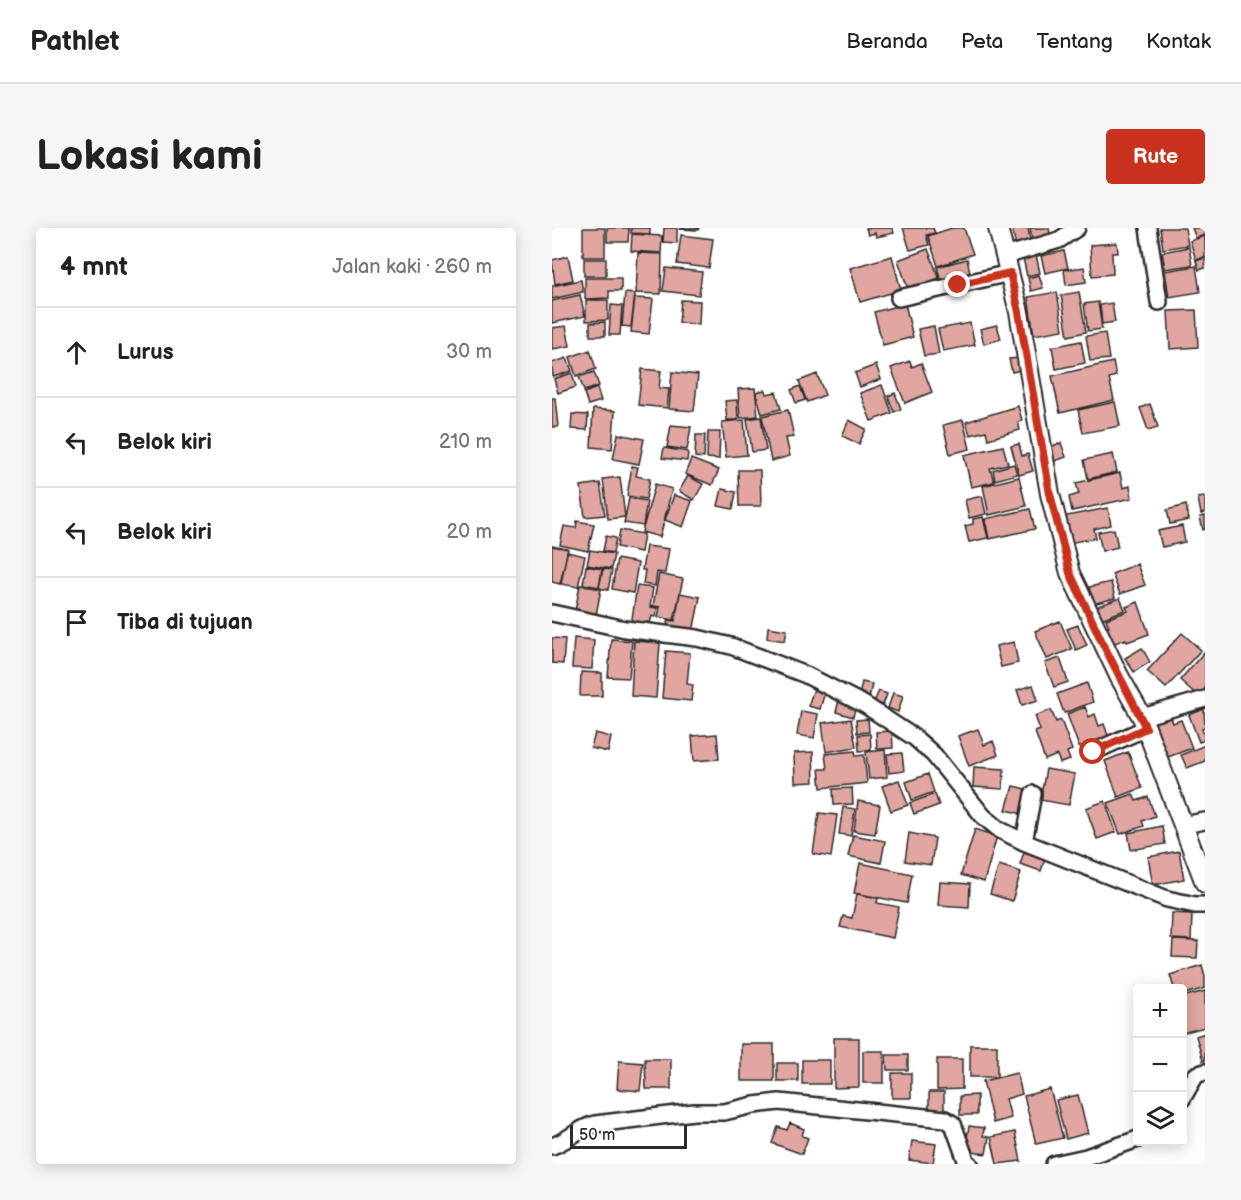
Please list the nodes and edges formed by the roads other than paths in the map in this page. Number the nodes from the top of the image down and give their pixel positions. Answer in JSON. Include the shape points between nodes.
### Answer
{"nodes":[{"id":1,"x":998,"y":228,"type":"edge"},
{"id":2,"x":1077,"y":228,"type":"edge"},
{"id":3,"x":1149,"y":228,"type":"edge"},
{"id":4,"x":1007,"y":264,"type":"junction"},
{"id":5,"x":899,"y":298,"type":"dead end"},
{"id":6,"x":1159,"y":302,"type":"dead end"},
{"id":7,"x":552,"y":613,"type":"edge"},
{"id":8,"x":1205,"y":699,"type":"edge"},
{"id":9,"x":1144,"y":722,"type":"junction"},
{"id":10,"x":1093,"y":752,"type":"dead end"},
{"id":11,"x":1033,"y":794,"type":"dead end"},
{"id":12,"x":1205,"y":821,"type":"edge"},
{"id":13,"x":1183,"y":825,"type":"junction"},
{"id":14,"x":1024,"y":842,"type":"junction"},
{"id":15,"x":1205,"y":883,"type":"edge"},
{"id":16,"x":1205,"y":905,"type":"edge"},
{"id":17,"x":1205,"y":1072,"type":"edge"},
{"id":18,"x":1186,"y":1092,"type":"edge"},
{"id":19,"x":1133,"y":1140,"type":"edge"},
{"id":20,"x":552,"y":1146,"type":"edge"},
{"id":21,"x":970,"y":1164,"type":"edge"},
{"id":22,"x":1054,"y":1164,"type":"edge"}],
"edges":[{"from":1,"to":4,"type":"street"},
{"from":2,"to":4,"type":"street"},
{"from":3,"to":6,"type":"street"},
{"from":4,"to":5,"type":"street"},
{"from":4,"to":9,"type":"street","via":[[1050,494],[1070,573]]},
{"from":7,"to":14,"type":"street","via":[[731,646],[806,675],[865,705],[915,738],[983,816]]},
{"from":8,"to":9,"type":"street"},
{"from":9,"to":10,"type":"street"},
{"from":9,"to":13,"type":"street"},
{"from":11,"to":14,"type":"street"},
{"from":12,"to":13,"type":"street"},
{"from":13,"to":15,"type":"street"},
{"from":14,"to":16,"type":"street","via":[[1167,899]]},
{"from":17,"to":18,"type":"street","via":[[1196,1075]]},
{"from":19,"to":22,"type":"street"},
{"from":20,"to":21,"type":"street","via":[[595,1124],[724,1112],[779,1102],[945,1119],[953,1124]]}]}
